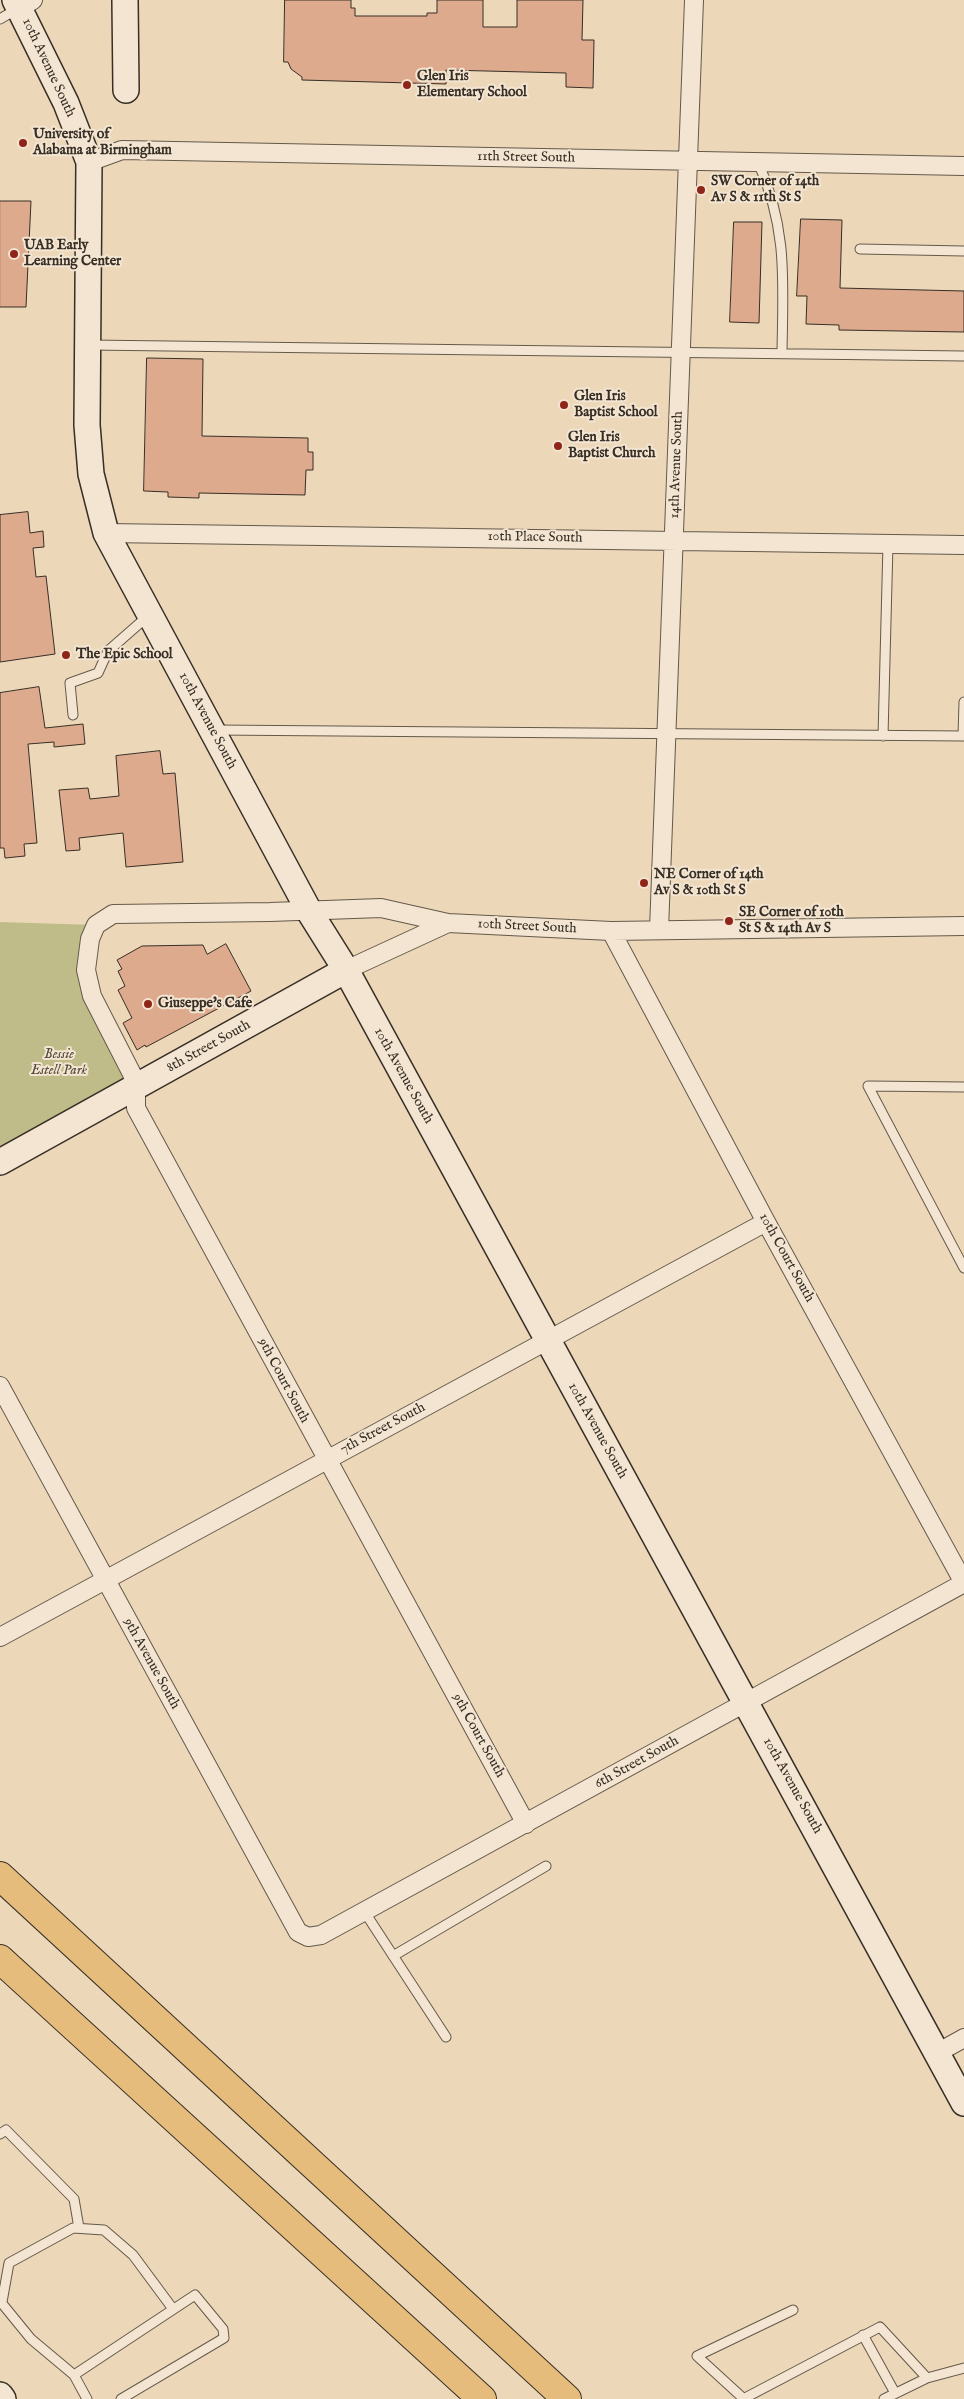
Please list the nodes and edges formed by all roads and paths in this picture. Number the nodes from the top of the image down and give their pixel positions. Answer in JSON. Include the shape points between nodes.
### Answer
{"nodes":[{"id":1,"x":125,"y":0,"type":"edge"},
{"id":2,"x":694,"y":0,"type":"edge"},
{"id":3,"x":17,"y":7,"type":"edge"},
{"id":4,"x":126,"y":90,"type":"dead end"},
{"id":5,"x":689,"y":161,"type":"junction"},
{"id":6,"x":89,"y":162,"type":"junction"},
{"id":7,"x":758,"y":162,"type":"junction"},
{"id":8,"x":964,"y":166,"type":"edge"},
{"id":9,"x":860,"y":249,"type":"dead end"},
{"id":10,"x":964,"y":251,"type":"edge"},
{"id":11,"x":89,"y":346,"type":"junction"},
{"id":12,"x":681,"y":351,"type":"junction"},
{"id":13,"x":782,"y":353,"type":"junction"},
{"id":14,"x":964,"y":356,"type":"edge"},
{"id":15,"x":106,"y":533,"type":"junction"},
{"id":16,"x":674,"y":540,"type":"junction"},
{"id":17,"x":888,"y":544,"type":"junction"},
{"id":18,"x":964,"y":545,"type":"edge"},
{"id":19,"x":150,"y":614,"type":"junction"},
{"id":20,"x":964,"y":702,"type":"edge"},
{"id":21,"x":73,"y":715,"type":"dead end"},
{"id":22,"x":212,"y":730,"type":"junction"},
{"id":23,"x":667,"y":732,"type":"junction"},
{"id":24,"x":883,"y":736,"type":"junction"},
{"id":25,"x":964,"y":736,"type":"edge"},
{"id":26,"x":309,"y":911,"type":"junction"},
{"id":27,"x":448,"y":923,"type":"junction"},
{"id":28,"x":96,"y":925,"type":"joint"},
{"id":29,"x":964,"y":926,"type":"edge"},
{"id":30,"x":659,"y":930,"type":"junction"},
{"id":31,"x":611,"y":931,"type":"junction"},
{"id":32,"x":346,"y":970,"type":"junction"},
{"id":33,"x":964,"y":1087,"type":"edge"},
{"id":34,"x":136,"y":1088,"type":"junction"},
{"id":35,"x":0,"y":1162,"type":"edge"},
{"id":36,"x":766,"y":1222,"type":"junction"},
{"id":37,"x":964,"y":1268,"type":"edge"},
{"id":38,"x":547,"y":1340,"type":"junction"},
{"id":39,"x":0,"y":1386,"type":"edge"},
{"id":40,"x":326,"y":1460,"type":"junction"},
{"id":41,"x":105,"y":1580,"type":"junction"},
{"id":42,"x":964,"y":1583,"type":"edge"},
{"id":43,"x":0,"y":1637,"type":"edge"},
{"id":44,"x":745,"y":1702,"type":"junction"},
{"id":45,"x":526,"y":1824,"type":"junction"},
{"id":46,"x":546,"y":1866,"type":"dead end"},
{"id":47,"x":0,"y":1876,"type":"edge"},
{"id":48,"x":364,"y":1911,"type":"junction"},
{"id":49,"x":308,"y":1937,"type":"joint"},
{"id":50,"x":393,"y":1956,"type":"junction"},
{"id":51,"x":0,"y":1959,"type":"edge"},
{"id":52,"x":446,"y":2037,"type":"dead end"},
{"id":53,"x":964,"y":2038,"type":"edge"},
{"id":54,"x":937,"y":2053,"type":"junction"},
{"id":55,"x":964,"y":2103,"type":"edge"},
{"id":56,"x":0,"y":2134,"type":"edge"},
{"id":57,"x":79,"y":2228,"type":"junction"},
{"id":58,"x":9,"y":2263,"type":"junction"},
{"id":59,"x":0,"y":2268,"type":"edge"},
{"id":60,"x":1,"y":2302,"type":"edge"},
{"id":61,"x":174,"y":2309,"type":"junction"},
{"id":62,"x":793,"y":2310,"type":"dead end"},
{"id":63,"x":864,"y":2335,"type":"junction"},
{"id":64,"x":964,"y":2368,"type":"edge"},
{"id":65,"x":74,"y":2375,"type":"junction"},
{"id":66,"x":927,"y":2378,"type":"junction"},
{"id":67,"x":896,"y":2393,"type":"junction"},
{"id":68,"x":0,"y":2395,"type":"edge"},
{"id":69,"x":3,"y":2399,"type":"edge"},
{"id":70,"x":87,"y":2399,"type":"edge"},
{"id":71,"x":121,"y":2399,"type":"edge"},
{"id":72,"x":482,"y":2399,"type":"edge"},
{"id":73,"x":567,"y":2399,"type":"edge"},
{"id":74,"x":744,"y":2399,"type":"edge"},
{"id":75,"x":884,"y":2399,"type":"edge"}],
"edges":[{"from":1,"to":4,"type":"street"},
{"from":2,"to":5,"type":"street","name":"14th Avenue South"},
{"from":3,"to":6,"type":"street","name":"10th Avenue South","via":[[66,103]]},
{"from":5,"to":6,"type":"street","name":"11th Street South","via":[[122,150]]},
{"from":5,"to":7,"type":"street","name":"11th Street South"},
{"from":5,"to":12,"type":"street","name":"14th Avenue South"},
{"from":6,"to":11,"type":"street","name":"10th Avenue South"},
{"from":7,"to":8,"type":"street","name":"11th Street South"},
{"from":7,"to":13,"type":"lane","via":[[771,192],[784,261]]},
{"from":9,"to":10,"type":"lane"},
{"from":11,"to":12,"type":"lane"},
{"from":11,"to":15,"type":"street","name":"10th Avenue South","via":[[87,425],[91,474]]},
{"from":12,"to":13,"type":"lane"},
{"from":12,"to":16,"type":"street","name":"14th Avenue South"},
{"from":13,"to":14,"type":"lane"},
{"from":15,"to":16,"type":"street","name":"10th Place South"},
{"from":15,"to":19,"type":"street","name":"10th Avenue South"},
{"from":16,"to":17,"type":"street","name":"10th Place South"},
{"from":16,"to":23,"type":"street","name":"14th Avenue South"},
{"from":17,"to":18,"type":"street","name":"10th Place South"},
{"from":17,"to":24,"type":"lane"},
{"from":19,"to":21,"type":"lane","via":[[108,651],[98,673],[70,683]]},
{"from":19,"to":22,"type":"street","name":"10th Avenue South"},
{"from":20,"to":25,"type":"lane"},
{"from":22,"to":23,"type":"lane"},
{"from":22,"to":26,"type":"street","name":"10th Avenue South"},
{"from":23,"to":24,"type":"lane"},
{"from":23,"to":30,"type":"street","name":"14th Avenue South"},
{"from":24,"to":25,"type":"lane"},
{"from":26,"to":27,"type":"street","name":"10th Street South","via":[[381,908]]},
{"from":26,"to":28,"type":"street","name":"10th Street South","via":[[113,914]]},
{"from":26,"to":32,"type":"street","name":"10th Avenue South"},
{"from":27,"to":31,"type":"street","name":"10th Street South"},
{"from":27,"to":32,"type":"street","name":"8th Street South"},
{"from":28,"to":34,"type":"street","name":"9th Court South","via":[[86,955],[88,985]]},
{"from":29,"to":30,"type":"street","name":"10th Street South"},
{"from":30,"to":31,"type":"street","name":"10th Street South"},
{"from":31,"to":36,"type":"street","name":"10th Court South"},
{"from":32,"to":34,"type":"street","name":"8th Street South"},
{"from":32,"to":38,"type":"street","name":"10th Avenue South"},
{"from":33,"to":37,"type":"lane","via":[[868,1086]]},
{"from":34,"to":35,"type":"street","name":"8th Street South"},
{"from":34,"to":40,"type":"street","name":"9th Court South","via":[[136,1108]]},
{"from":36,"to":38,"type":"street","name":"7th Street South"},
{"from":36,"to":42,"type":"street","name":"10th Court South"},
{"from":38,"to":40,"type":"street","name":"7th Street South"},
{"from":38,"to":44,"type":"street","name":"10th Avenue South"},
{"from":39,"to":41,"type":"street","name":"9th Avenue South"},
{"from":40,"to":41,"type":"street","name":"7th Street South"},
{"from":40,"to":45,"type":"street","name":"9th Court South"},
{"from":41,"to":43,"type":"street","name":"7th Street South"},
{"from":41,"to":49,"type":"street","name":"9th Avenue South","via":[[298,1932]]},
{"from":42,"to":44,"type":"street","name":"6th Street South"},
{"from":44,"to":45,"type":"street","name":"6th Street South"},
{"from":44,"to":54,"type":"street","name":"10th Avenue South"},
{"from":45,"to":48,"type":"street","name":"6th Street South"},
{"from":46,"to":50,"type":"lane"},
{"from":47,"to":73,"type":"highway"},
{"from":48,"to":49,"type":"street","name":"6th Street South","via":[[321,1935]]},
{"from":48,"to":50,"type":"lane"},
{"from":50,"to":52,"type":"lane"},
{"from":51,"to":72,"type":"highway"},
{"from":53,"to":54,"type":"street"},
{"from":54,"to":55,"type":"street","name":"10th Avenue South"},
{"from":56,"to":57,"type":"lane","via":[[6,2130],[74,2199]]},
{"from":57,"to":58,"type":"lane","via":[[73,2228]]},
{"from":57,"to":61,"type":"lane","via":[[104,2230],[133,2255]]},
{"from":58,"to":59,"type":"lane"},
{"from":58,"to":60,"type":"lane"},
{"from":60,"to":65,"type":"lane","via":[[31,2339]]},
{"from":61,"to":65,"type":"lane"},
{"from":61,"to":71,"type":"lane","via":[[195,2295],[223,2329],[224,2338]]},
{"from":62,"to":74,"type":"lane","via":[[697,2356]]},
{"from":63,"to":66,"type":"lane","via":[[880,2327]]},
{"from":63,"to":67,"type":"lane"},
{"from":63,"to":74,"type":"lane"},
{"from":64,"to":66,"type":"lane"},
{"from":65,"to":70,"type":"lane"},
{"from":66,"to":67,"type":"lane"},
{"from":67,"to":75,"type":"lane"},
{"from":68,"to":69,"type":"street"}]}
